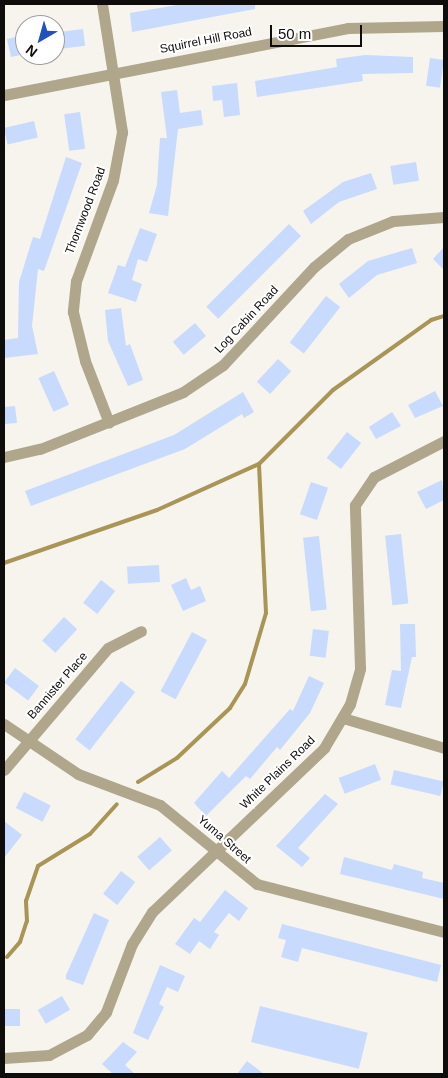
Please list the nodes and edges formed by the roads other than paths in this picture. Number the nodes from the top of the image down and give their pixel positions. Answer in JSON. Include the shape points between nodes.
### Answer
{"nodes":[{"id":1,"x":102,"y":4,"type":"edge"},
{"id":2,"x":444,"y":26,"type":"edge"},
{"id":3,"x":115,"y":72,"type":"junction"},
{"id":4,"x":4,"y":95,"type":"edge"},
{"id":5,"x":444,"y":217,"type":"edge"},
{"id":6,"x":109,"y":423,"type":"junction"},
{"id":7,"x":444,"y":441,"type":"edge"},
{"id":8,"x":4,"y":457,"type":"edge"},
{"id":9,"x":141,"y":631,"type":"dead end"},
{"id":10,"x":343,"y":718,"type":"junction"},
{"id":11,"x":4,"y":724,"type":"edge"},
{"id":12,"x":28,"y":742,"type":"junction"},
{"id":13,"x":444,"y":748,"type":"edge"},
{"id":14,"x":4,"y":770,"type":"edge"},
{"id":15,"x":216,"y":852,"type":"junction"},
{"id":16,"x":444,"y":932,"type":"edge"},
{"id":17,"x":4,"y":1058,"type":"edge"}],
"edges":[{"from":1,"to":3,"type":"street","name":"Thornwood Road"},
{"from":2,"to":3,"type":"street","name":"Squirrel Hill Road","via":[[348,28]]},
{"from":3,"to":4,"type":"street","name":"Squirrel Hill Road"},
{"from":3,"to":6,"type":"street","name":"Thornwood Road","via":[[122,107],[120,156],[82,260],[73,312],[85,361]]},
{"from":5,"to":6,"type":"street","name":"Log Cabin Road","via":[[392,221],[348,240],[314,267],[224,365],[183,392]]},
{"from":6,"to":8,"type":"street","name":"Log Cabin Road"},
{"from":7,"to":10,"type":"street","name":"White Plains Road","via":[[374,477],[355,505],[361,656]]},
{"from":9,"to":12,"type":"street","name":"Bannister Place","via":[[108,648]]},
{"from":10,"to":13,"type":"street"},
{"from":10,"to":15,"type":"street","name":"White Plains Road","via":[[315,758]]},
{"from":11,"to":12,"type":"street","name":"Yuma Street"},
{"from":12,"to":14,"type":"street","name":"Bannister Place"},
{"from":12,"to":15,"type":"street","name":"Yuma Street","via":[[78,774],[160,805]]},
{"from":15,"to":16,"type":"street","name":"Yuma Street","via":[[257,884],[277,892]]},
{"from":15,"to":17,"type":"street","name":"White Plains Road","via":[[140,928],[106,1012],[87,1035],[49,1055]]}]}
